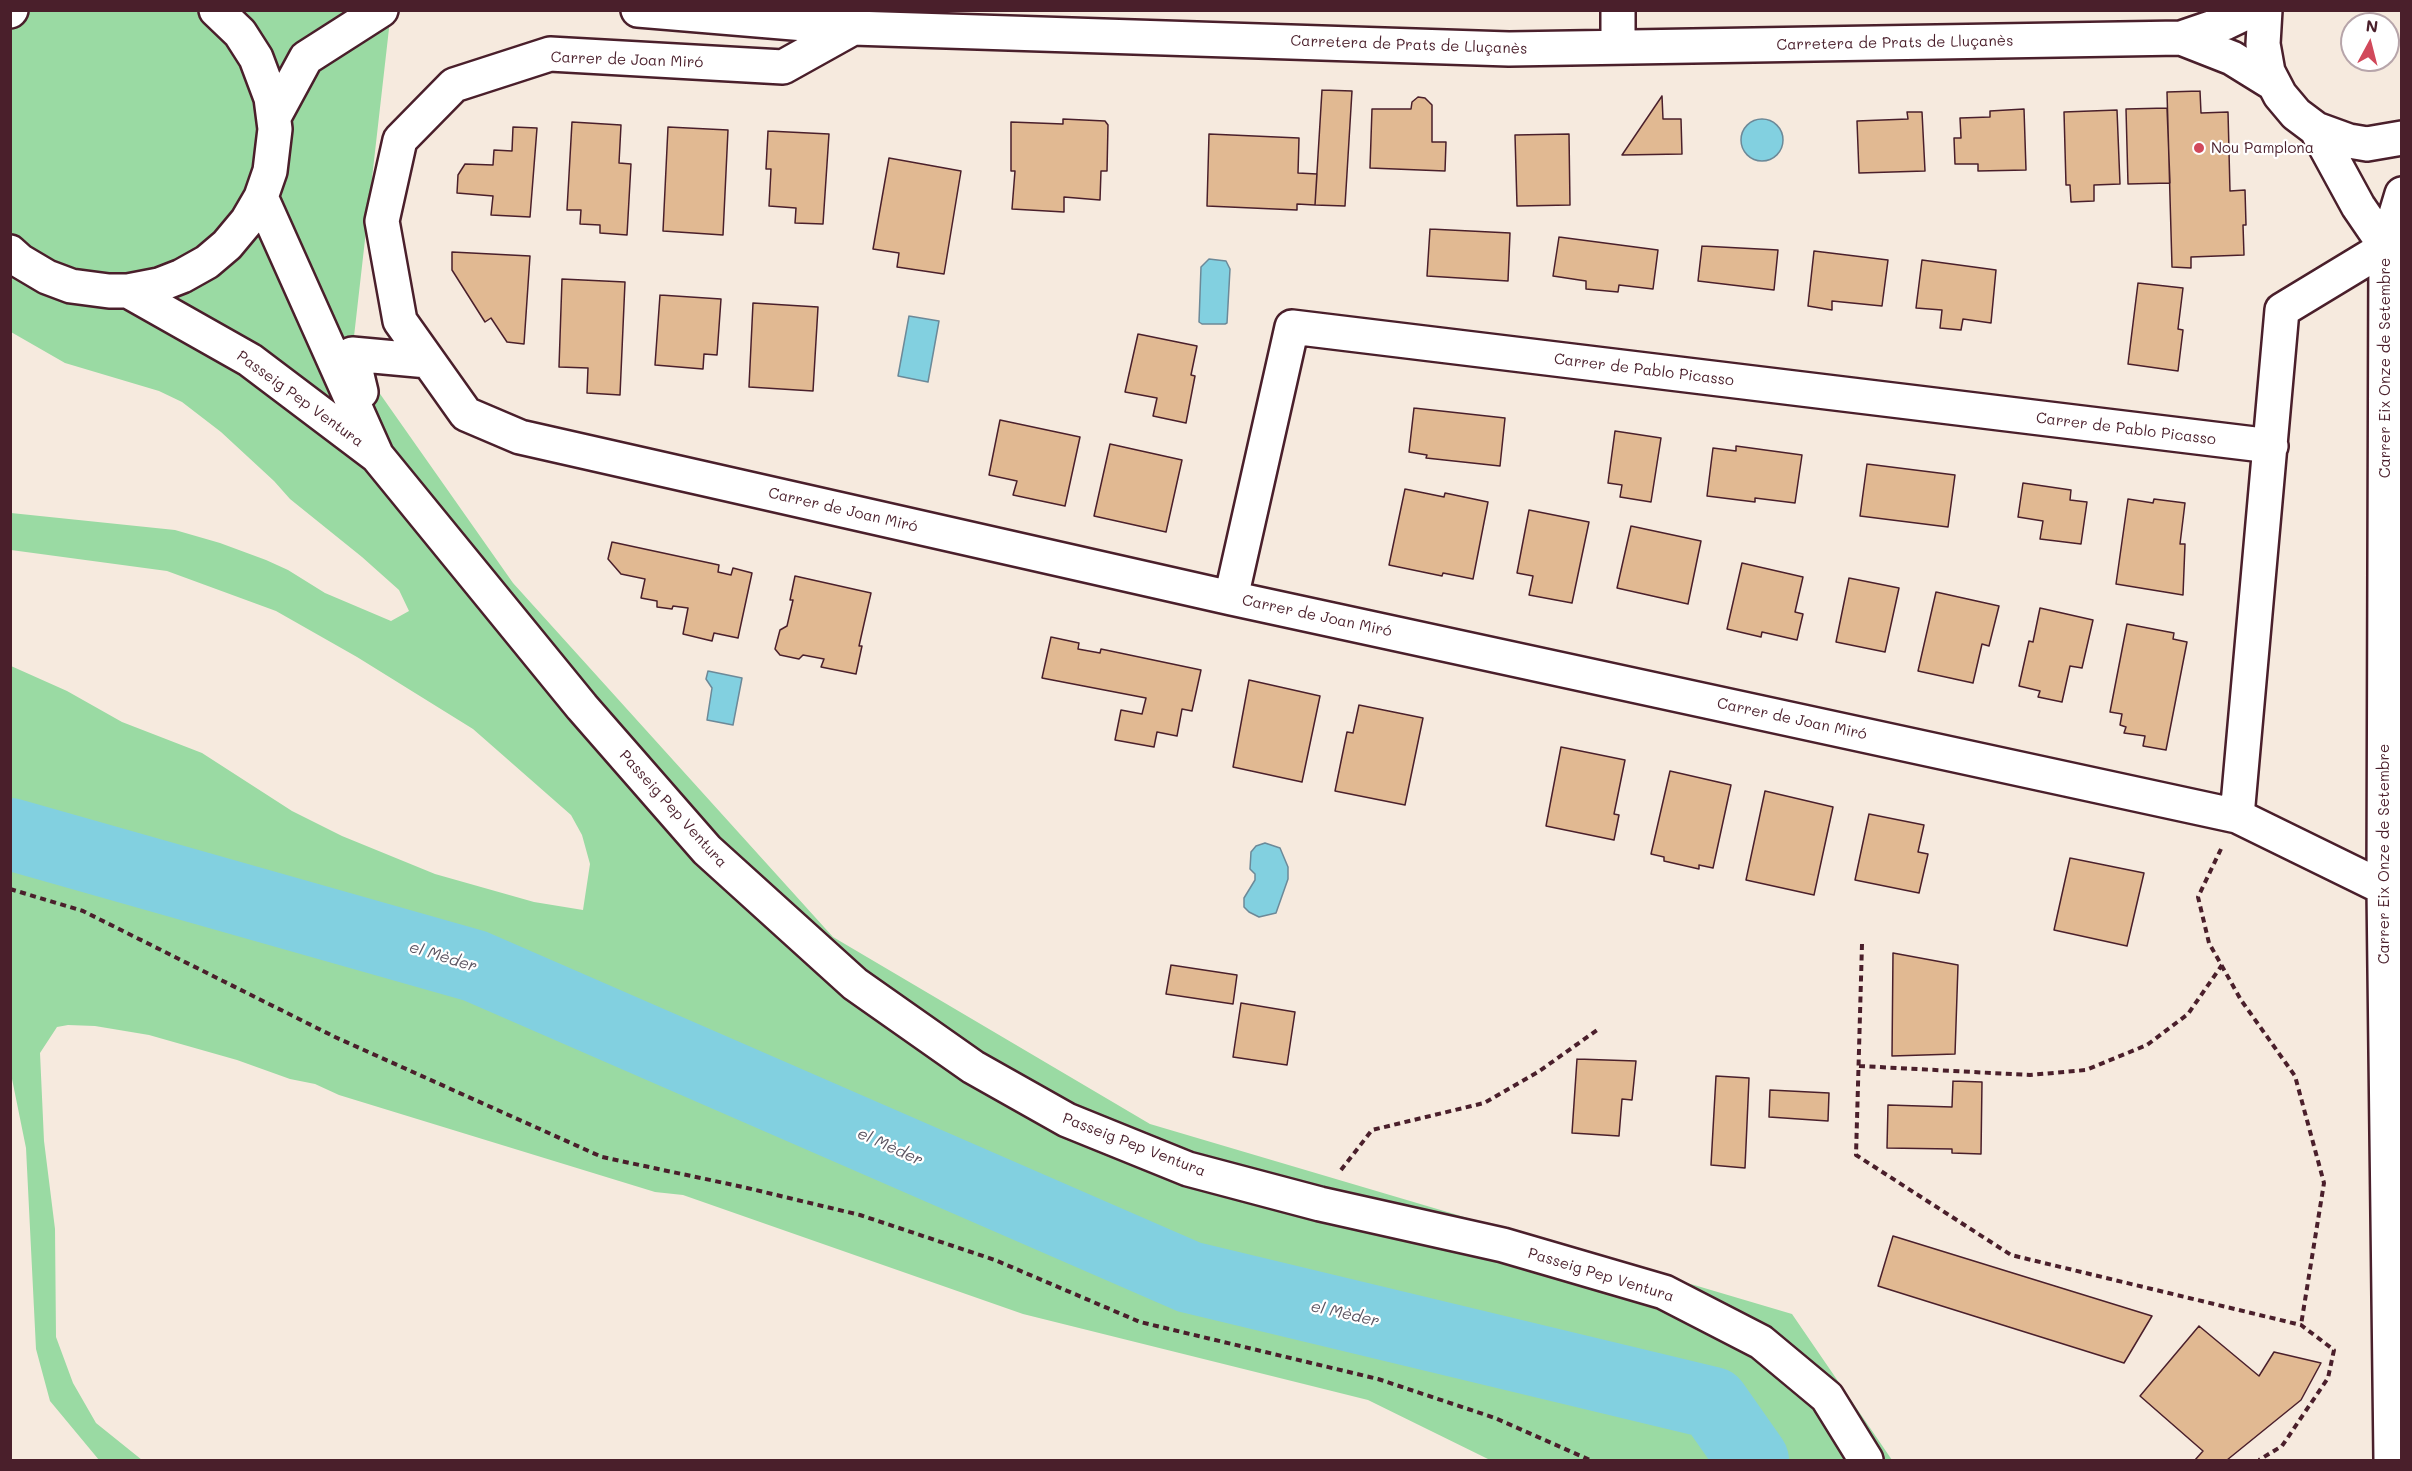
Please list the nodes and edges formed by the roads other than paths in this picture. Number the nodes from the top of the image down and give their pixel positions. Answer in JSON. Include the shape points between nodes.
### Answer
{"nodes":[{"id":1,"x":216,"y":10,"type":"edge"},
{"id":2,"x":381,"y":10,"type":"edge"},
{"id":3,"x":638,"y":10,"type":"edge"},
{"id":4,"x":1618,"y":10,"type":"edge"},
{"id":5,"x":2252,"y":10,"type":"edge"},
{"id":6,"x":2265,"y":10,"type":"edge"},
{"id":7,"x":853,"y":28,"type":"junction"},
{"id":8,"x":2175,"y":29,"type":"edge"},
{"id":9,"x":1618,"y":47,"type":"junction"},
{"id":10,"x":2274,"y":84,"type":"junction"},
{"id":11,"x":274,"y":117,"type":"junction"},
{"id":12,"x":2316,"y":129,"type":"junction"},
{"id":13,"x":2402,"y":138,"type":"edge"},
{"id":14,"x":2402,"y":194,"type":"edge"},
{"id":15,"x":261,"y":197,"type":"junction"},
{"id":16,"x":2386,"y":247,"type":"junction"},
{"id":17,"x":10,"y":252,"type":"edge"},
{"id":18,"x":128,"y":291,"type":"junction"},
{"id":19,"x":428,"y":361,"type":"junction"},
{"id":20,"x":2271,"y":446,"type":"junction"},
{"id":21,"x":377,"y":456,"type":"junction"},
{"id":22,"x":1231,"y":598,"type":"junction"},
{"id":23,"x":2237,"y":816,"type":"junction"},
{"id":24,"x":2384,"y":888,"type":"junction"},
{"id":25,"x":1866,"y":1461,"type":"edge"},
{"id":26,"x":2391,"y":1461,"type":"edge"}],
"edges":[{"from":1,"to":11,"type":"street","via":[[240,33],[256,58]]},
{"from":2,"to":11,"type":"street","via":[[306,58]]},
{"from":3,"to":7,"type":"street","name":"Carretera de Prats de Lluçanès"},
{"from":4,"to":9,"type":"street"},
{"from":5,"to":8,"type":"street","name":"Carretera de Prats de Lluçanès","via":[[2225,23]]},
{"from":6,"to":10,"type":"street","via":[[2263,44]]},
{"from":7,"to":9,"type":"street","name":"Carretera de Prats de Lluçanès","via":[[1509,49]]},
{"from":7,"to":19,"type":"street","name":"Carrer de Joan Miró","via":[[783,67],[550,54],[454,85],[400,140],[382,221],[400,321]]},
{"from":8,"to":9,"type":"street","name":"Carretera de Prats de Lluçanès"},
{"from":8,"to":10,"type":"street","name":"Carretera de Prats de Lluçanès"},
{"from":10,"to":12,"type":"street","via":[[2287,105]]},
{"from":11,"to":15,"type":"street","via":[[270,171]]},
{"from":12,"to":13,"type":"street","via":[[2367,144]]},
{"from":12,"to":16,"type":"street","name":"Carrer Eix Onze de Setembre","via":[[2358,206]]},
{"from":14,"to":16,"type":"street","name":"Carrer Eix Onze de Setembre"},
{"from":15,"to":18,"type":"street","via":[[247,221],[207,262],[159,285]]},
{"from":15,"to":21,"type":"street","name":"Passeig Pep Ventura"},
{"from":16,"to":20,"type":"street","name":"Carrer Eix Onze de Setembre","via":[[2282,310]]},
{"from":16,"to":24,"type":"street","name":"Carrer Eix Onze de Setembre"},
{"from":17,"to":18,"type":"street","via":[[47,277],[71,285]]},
{"from":18,"to":21,"type":"street","name":"Passeig Pep Ventura","via":[[249,360]]},
{"from":19,"to":21,"type":"street","via":[[352,354]]},
{"from":19,"to":22,"type":"street","name":"Carrer de Joan Miró","via":[[466,414],[520,437]]},
{"from":20,"to":22,"type":"street","name":"Carrer de Pablo Picasso","via":[[1292,327]]},
{"from":20,"to":23,"type":"street","name":"Carrer Eix Onze de Setembre"},
{"from":21,"to":25,"type":"street","name":"Passeig Pep Ventura","via":[[582,707],[706,850],[855,984],[973,1067],[1067,1120],[1188,1169],[1320,1204],[1503,1245],[1664,1292],[1761,1342],[1827,1396]]},
{"from":22,"to":23,"type":"street","name":"Carrer de Joan Miró"},
{"from":23,"to":24,"type":"street","name":"Carrer de Joan Miró"},
{"from":24,"to":26,"type":"street","name":"Carrer Eix Onze de Setembre"}]}
